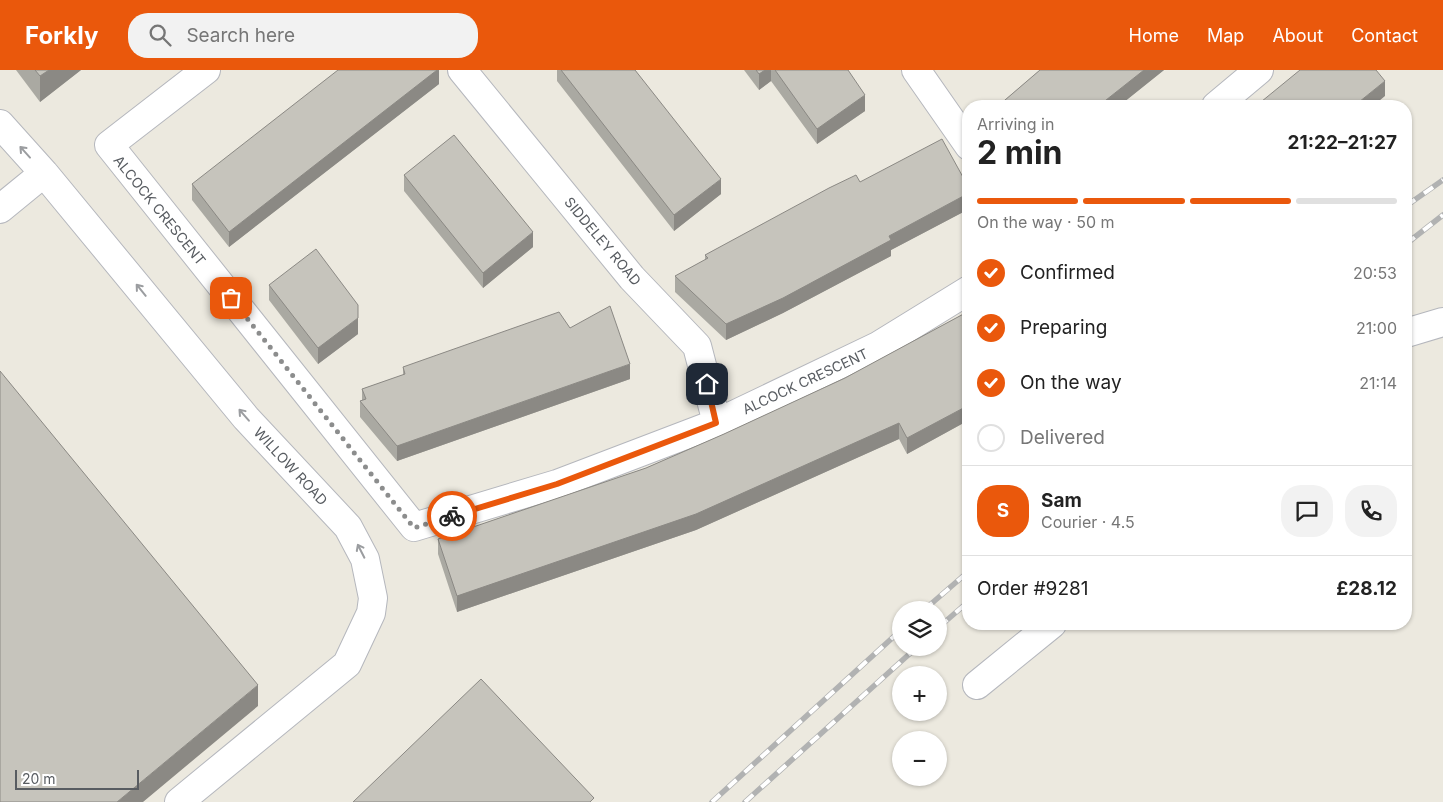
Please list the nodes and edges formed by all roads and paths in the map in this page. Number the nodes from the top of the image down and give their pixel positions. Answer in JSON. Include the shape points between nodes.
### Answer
{"nodes":[{"id":1,"x":206,"y":70,"type":"edge"},
{"id":2,"x":462,"y":70,"type":"edge"},
{"id":3,"x":916,"y":70,"type":"edge"},
{"id":4,"x":1259,"y":70,"type":"edge"},
{"id":5,"x":1223,"y":100,"type":"edge"},
{"id":6,"x":0,"y":124,"type":"edge"},
{"id":7,"x":962,"y":136,"type":"edge"},
{"id":8,"x":44,"y":173,"type":"junction"},
{"id":9,"x":0,"y":209,"type":"edge"},
{"id":10,"x":962,"y":294,"type":"edge"},
{"id":11,"x":1443,"y":322,"type":"edge"},
{"id":12,"x":1412,"y":332,"type":"edge"},
{"id":13,"x":716,"y":423,"type":"junction"},
{"id":14,"x":1045,"y":630,"type":"edge"},
{"id":15,"x":977,"y":685,"type":"dead end"},
{"id":16,"x":180,"y":802,"type":"edge"}],
"edges":[{"from":1,"to":13,"type":"street","name":"ALCOCK CRESCENT","via":[[108,145],[414,528],[557,484]]},
{"from":2,"to":13,"type":"street","name":"SIDDELEY ROAD","via":[[632,278],[697,346]]},
{"from":3,"to":7,"type":"street"},
{"from":4,"to":5,"type":"street"},
{"from":8,"to":6,"type":"street","name":"WILLOW ROAD","one_way":true},
{"from":8,"to":9,"type":"street"},
{"from":16,"to":8,"type":"street","name":"WILLOW ROAD","one_way":true,"via":[[347,664],[371,613],[373,598],[365,559],[348,527],[246,418]]},
{"from":10,"to":13,"type":"street","name":"ALCOCK CRESCENT","via":[[878,346]]},
{"from":11,"to":12,"type":"street"},
{"from":14,"to":15,"type":"street"}]}
